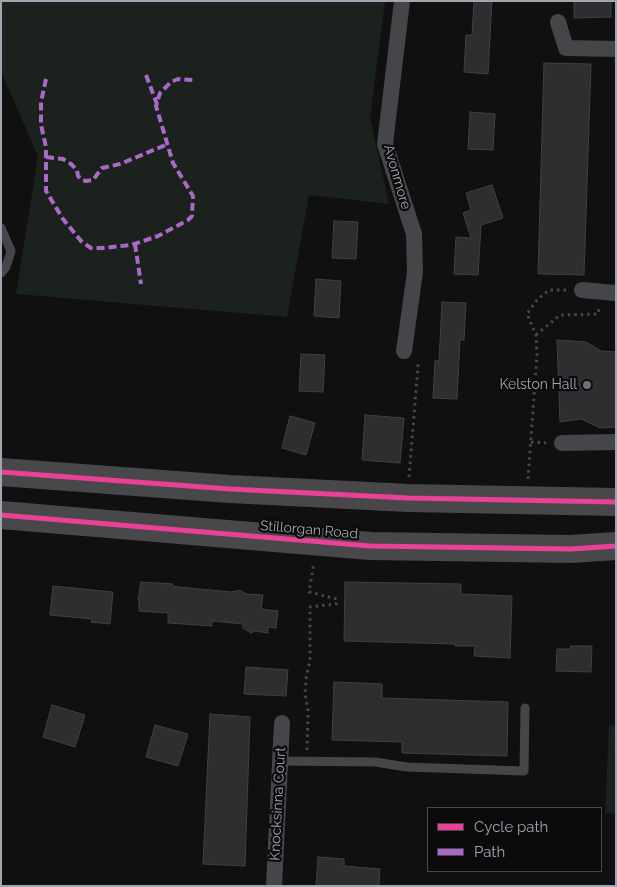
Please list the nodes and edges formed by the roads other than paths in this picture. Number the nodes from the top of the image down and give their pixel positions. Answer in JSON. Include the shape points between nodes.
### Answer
{"nodes":[{"id":1,"x":402,"y":1,"type":"edge"},
{"id":2,"x":558,"y":22,"type":"dead end"},
{"id":3,"x":616,"y":49,"type":"edge"},
{"id":4,"x":1,"y":228,"type":"edge"},
{"id":5,"x":1,"y":273,"type":"edge"},
{"id":6,"x":582,"y":290,"type":"road end"},
{"id":7,"x":609,"y":292,"type":"edge"},
{"id":8,"x":404,"y":351,"type":"road end"},
{"id":9,"x":616,"y":442,"type":"edge"},
{"id":10,"x":562,"y":443,"type":"dead end"},
{"id":11,"x":1,"y":472,"type":"edge"},
{"id":12,"x":616,"y":502,"type":"edge"},
{"id":13,"x":1,"y":515,"type":"edge"},
{"id":14,"x":616,"y":546,"type":"edge"},
{"id":15,"x":525,"y":708,"type":"dead end"},
{"id":16,"x":282,"y":722,"type":"dead end"},
{"id":17,"x":280,"y":761,"type":"junction"},
{"id":18,"x":274,"y":886,"type":"edge"}],
"edges":[{"from":1,"to":8,"type":"street","name":"Avonmore","via":[[385,144],[414,234],[415,272]]},
{"from":2,"to":3,"type":"street","via":[[566,48]]},
{"from":4,"to":5,"type":"lane","via":[[11,251]]},
{"from":6,"to":7,"type":"street"},
{"from":9,"to":10,"type":"street"},
{"from":11,"to":12,"type":"highway","via":[[408,498]]},
{"from":13,"to":14,"type":"highway","name":"Stillorgan Road","via":[[370,546]]},
{"from":15,"to":17,"type":"lane","via":[[524,771],[407,768],[375,762]]},
{"from":16,"to":17,"type":"street","name":"Knocksinna Court"},
{"from":17,"to":18,"type":"street","name":"Knocksinna Court"}]}
